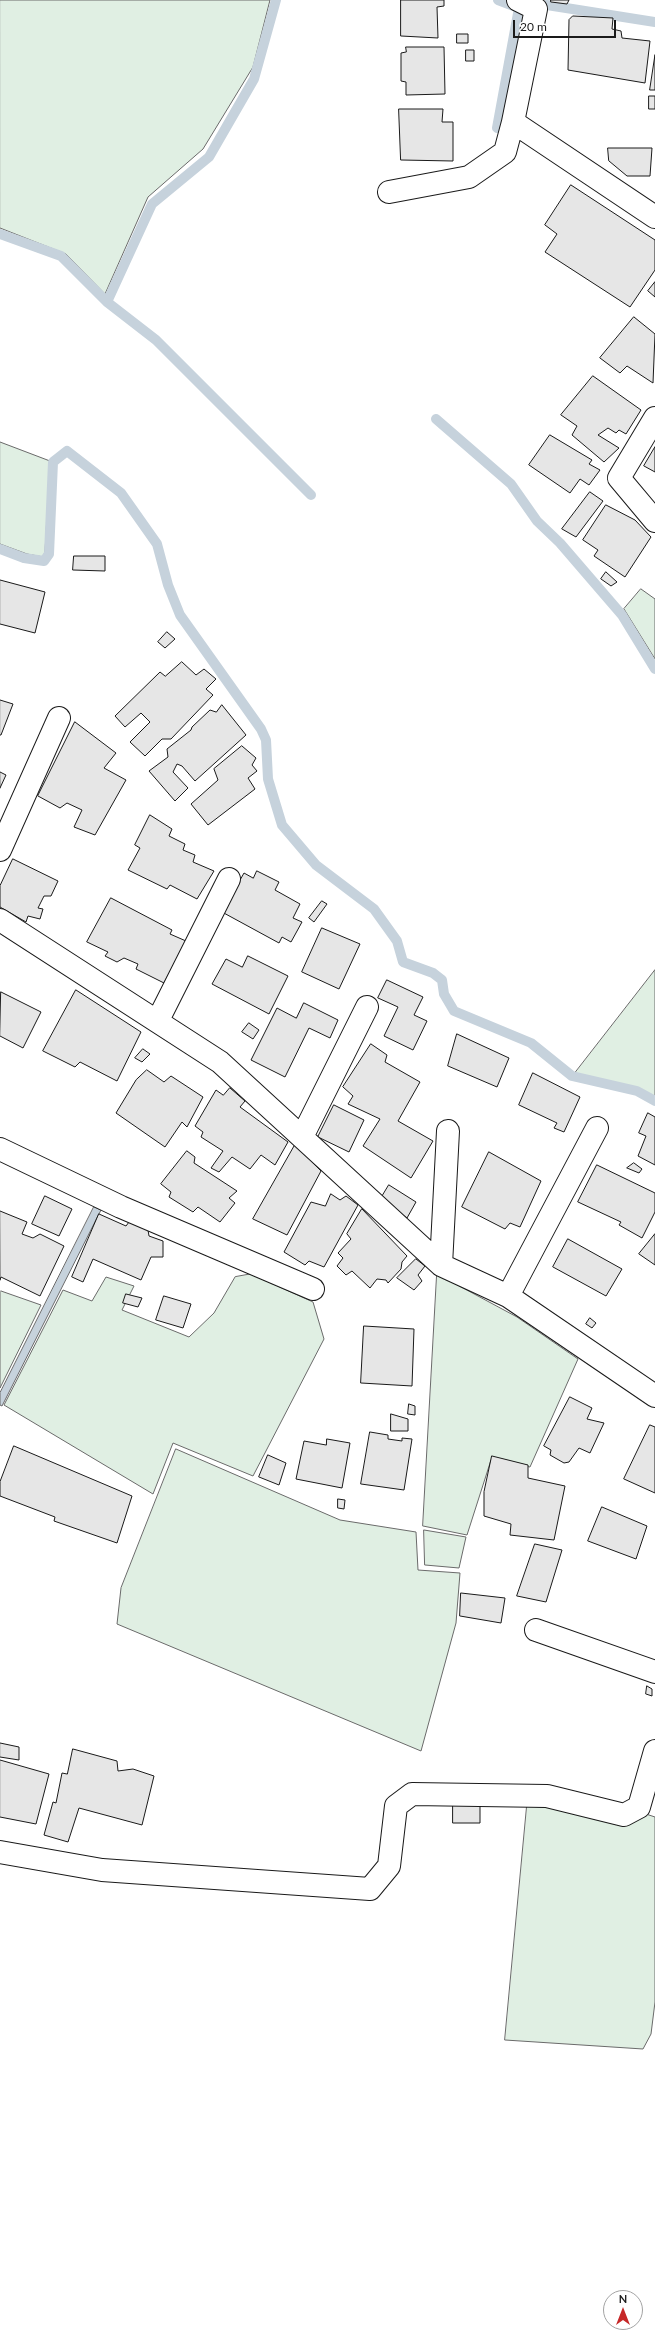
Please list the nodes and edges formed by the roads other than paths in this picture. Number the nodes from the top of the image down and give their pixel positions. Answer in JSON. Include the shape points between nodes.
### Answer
{"nodes":[{"id":1,"x":518,"y":0,"type":"edge"},
{"id":2,"x":513,"y":122,"type":"junction"},
{"id":3,"x":389,"y":192,"type":"dead end"},
{"id":4,"x":655,"y":217,"type":"edge"},
{"id":5,"x":655,"y":418,"type":"edge"},
{"id":6,"x":655,"y":521,"type":"edge"},
{"id":7,"x":59,"y":718,"type":"dead end"},
{"id":8,"x":0,"y":850,"type":"edge"},
{"id":9,"x":230,"y":879,"type":"dead end"},
{"id":10,"x":0,"y":920,"type":"edge"},
{"id":11,"x":367,"y":1007,"type":"dead end"},
{"id":12,"x":158,"y":1020,"type":"junction"},
{"id":13,"x":597,"y":1128,"type":"dead end"},
{"id":14,"x":448,"y":1131,"type":"dead end"},
{"id":15,"x":302,"y":1137,"type":"junction"},
{"id":16,"x":0,"y":1149,"type":"edge"},
{"id":17,"x":441,"y":1265,"type":"junction"},
{"id":18,"x":313,"y":1289,"type":"dead end"},
{"id":19,"x":508,"y":1296,"type":"junction"},
{"id":20,"x":655,"y":1396,"type":"edge"},
{"id":21,"x":536,"y":1630,"type":"dead end"},
{"id":22,"x":655,"y":1672,"type":"edge"},
{"id":23,"x":655,"y":1751,"type":"edge"},
{"id":24,"x":0,"y":1852,"type":"edge"}],
"edges":[{"from":1,"to":2,"type":"street","via":[[536,9]]},
{"from":2,"to":3,"type":"street","via":[[505,152],[469,177]]},
{"from":2,"to":4,"type":"street"},
{"from":5,"to":6,"type":"street","via":[[619,478]]},
{"from":7,"to":8,"type":"street"},
{"from":9,"to":12,"type":"street"},
{"from":10,"to":12,"type":"street"},
{"from":11,"to":15,"type":"street"},
{"from":12,"to":15,"type":"street","via":[[220,1062]]},
{"from":13,"to":19,"type":"street"},
{"from":14,"to":17,"type":"street"},
{"from":15,"to":17,"type":"street"},
{"from":16,"to":18,"type":"street","via":[[121,1207]]},
{"from":17,"to":19,"type":"street"},
{"from":19,"to":20,"type":"street"},
{"from":21,"to":22,"type":"street"},
{"from":23,"to":24,"type":"street","via":[[639,1807],[624,1815],[547,1796],[412,1794],[396,1806],[389,1866],[370,1889],[102,1870]]}]}
